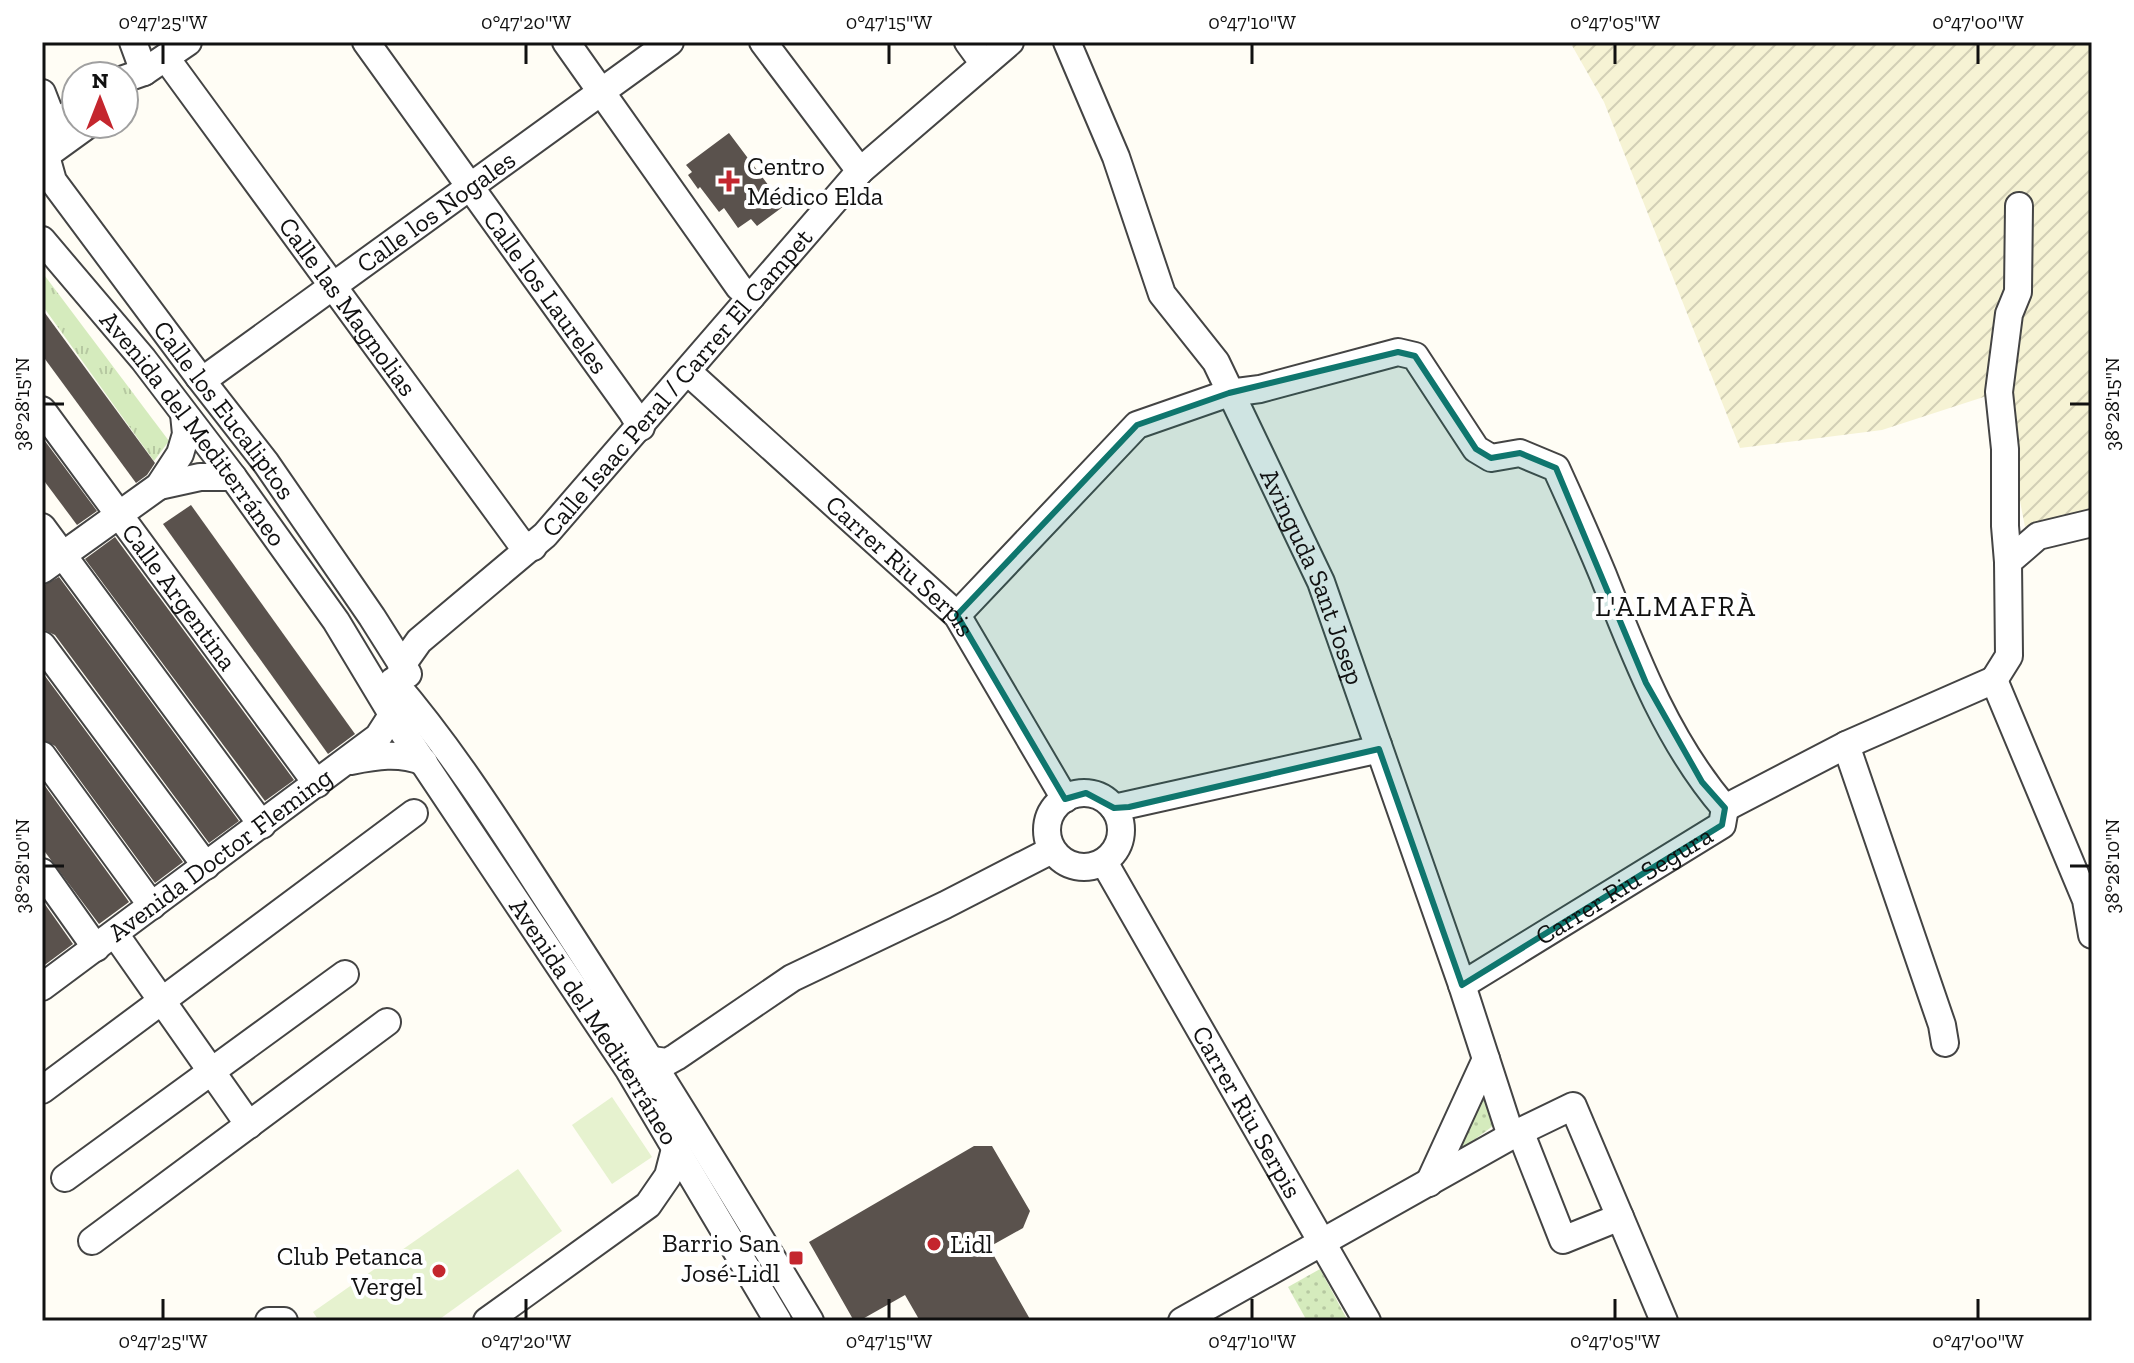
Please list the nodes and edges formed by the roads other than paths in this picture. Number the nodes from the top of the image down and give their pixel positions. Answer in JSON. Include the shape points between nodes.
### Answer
{"nodes":[{"id":1,"x":188,"y":42,"type":"edge"},
{"id":2,"x":366,"y":42,"type":"edge"},
{"id":3,"x":566,"y":42,"type":"edge"},
{"id":4,"x":670,"y":42,"type":"edge"},
{"id":5,"x":763,"y":42,"type":"edge"},
{"id":6,"x":968,"y":42,"type":"edge"},
{"id":7,"x":1010,"y":42,"type":"edge"},
{"id":8,"x":1067,"y":42,"type":"edge"},
{"id":9,"x":166,"y":58,"type":"junction"},
{"id":10,"x":984,"y":64,"type":"junction"},
{"id":11,"x":140,"y":73,"type":"edge"},
{"id":12,"x":601,"y":91,"type":"junction"},
{"id":13,"x":42,"y":93,"type":"edge"},
{"id":14,"x":60,"y":127,"type":"edge"},
{"id":15,"x":46,"y":143,"type":"edge"},
{"id":16,"x":860,"y":171,"type":"junction"},
{"id":17,"x":469,"y":187,"type":"junction"},
{"id":18,"x":2019,"y":206,"type":"dead end"},
{"id":19,"x":42,"y":240,"type":"edge"},
{"id":20,"x":332,"y":285,"type":"junction"},
{"id":21,"x":751,"y":297,"type":"junction"},
{"id":22,"x":688,"y":372,"type":"junction"},
{"id":23,"x":199,"y":377,"type":"junction"},
{"id":24,"x":1229,"y":393,"type":"junction"},
{"id":25,"x":42,"y":410,"type":"edge"},
{"id":26,"x":184,"y":414,"type":"junction"},
{"id":27,"x":641,"y":427,"type":"junction"},
{"id":28,"x":233,"y":477,"type":"junction"},
{"id":29,"x":159,"y":486,"type":"junction"},
{"id":30,"x":119,"y":514,"type":"junction"},
{"id":31,"x":2092,"y":523,"type":"edge"},
{"id":32,"x":42,"y":527,"type":"edge"},
{"id":33,"x":533,"y":547,"type":"junction"},
{"id":34,"x":52,"y":562,"type":"edge"},
{"id":35,"x":2008,"y":562,"type":"junction"},
{"id":36,"x":957,"y":615,"type":"junction"},
{"id":37,"x":336,"y":621,"type":"junction"},
{"id":38,"x":42,"y":645,"type":"edge"},
{"id":39,"x":400,"y":677,"type":"junction"},
{"id":40,"x":1994,"y":680,"type":"junction"},
{"id":41,"x":393,"y":725,"type":"junction"},
{"id":42,"x":1378,"y":745,"type":"junction"},
{"id":43,"x":1846,"y":745,"type":"junction"},
{"id":44,"x":42,"y":755,"type":"edge"},
{"id":45,"x":347,"y":762,"type":"junction"},
{"id":46,"x":424,"y":762,"type":"junction"},
{"id":47,"x":469,"y":782,"type":"junction"},
{"id":48,"x":317,"y":784,"type":"junction"},
{"id":49,"x":1065,"y":799,"type":"junction"},
{"id":50,"x":1114,"y":808,"type":"junction"},
{"id":51,"x":1725,"y":808,"type":"junction"},
{"id":52,"x":414,"y":813,"type":"dead end"},
{"id":53,"x":262,"y":825,"type":"junction"},
{"id":54,"x":505,"y":835,"type":"junction"},
{"id":55,"x":1052,"y":850,"type":"junction"},
{"id":56,"x":1104,"y":862,"type":"junction"},
{"id":57,"x":206,"y":866,"type":"junction"},
{"id":58,"x":45,"y":884,"type":"edge"},
{"id":59,"x":152,"y":906,"type":"junction"},
{"id":60,"x":2092,"y":935,"type":"edge"},
{"id":61,"x":105,"y":941,"type":"junction"},
{"id":62,"x":345,"y":974,"type":"dead end"},
{"id":63,"x":1462,"y":985,"type":"junction"},
{"id":64,"x":42,"y":987,"type":"edge"},
{"id":65,"x":161,"y":1001,"type":"junction"},
{"id":66,"x":387,"y":1022,"type":"dead end"},
{"id":67,"x":1945,"y":1043,"type":"dead end"},
{"id":68,"x":1486,"y":1059,"type":"junction"},
{"id":69,"x":652,"y":1060,"type":"junction"},
{"id":70,"x":211,"y":1072,"type":"junction"},
{"id":71,"x":42,"y":1090,"type":"edge"},
{"id":72,"x":249,"y":1125,"type":"junction"},
{"id":73,"x":1516,"y":1134,"type":"junction"},
{"id":74,"x":675,"y":1149,"type":"junction"},
{"id":75,"x":65,"y":1178,"type":"dead end"},
{"id":76,"x":1429,"y":1183,"type":"junction"},
{"id":77,"x":707,"y":1201,"type":"junction"},
{"id":78,"x":648,"y":1205,"type":"junction"},
{"id":79,"x":1620,"y":1217,"type":"junction"},
{"id":80,"x":92,"y":1241,"type":"dead end"},
{"id":81,"x":1322,"y":1242,"type":"junction"},
{"id":82,"x":1185,"y":1320,"type":"edge"},
{"id":83,"x":269,"y":1321,"type":"edge"},
{"id":84,"x":284,"y":1321,"type":"edge"},
{"id":85,"x":487,"y":1321,"type":"edge"},
{"id":86,"x":778,"y":1321,"type":"edge"},
{"id":87,"x":810,"y":1321,"type":"edge"},
{"id":88,"x":1367,"y":1321,"type":"edge"},
{"id":89,"x":1664,"y":1321,"type":"edge"}],
"edges":[{"from":1,"to":9,"type":"street"},
{"from":2,"to":17,"type":"street","name":"Calle los Laureles"},
{"from":3,"to":12,"type":"street"},
{"from":4,"to":12,"type":"street","name":"Calle los Nogales"},
{"from":5,"to":16,"type":"street"},
{"from":6,"to":10,"type":"street"},
{"from":7,"to":10,"type":"street","name":"Calle Isaac Peral / Carrer El Campet"},
{"from":8,"to":24,"type":"street","name":"Avinguda Sant Josep","via":[[1116,157],[1162,294],[1216,362]]},
{"from":9,"to":11,"type":"street"},
{"from":9,"to":20,"type":"street","name":"Calle las Magnolias"},
{"from":10,"to":16,"type":"street","name":"Calle Isaac Peral / Carrer El Campet"},
{"from":12,"to":17,"type":"street","name":"Calle los Nogales"},
{"from":12,"to":21,"type":"street"},
{"from":13,"to":15,"type":"street","name":"Calle los Eucaliptos"},
{"from":14,"to":15,"type":"street"},
{"from":15,"to":23,"type":"street","name":"Calle los Eucaliptos","via":[[53,181]]},
{"from":16,"to":21,"type":"street","name":"Calle Isaac Peral / Carrer El Campet"},
{"from":17,"to":20,"type":"street","name":"Calle los Nogales"},
{"from":17,"to":27,"type":"street","name":"Calle los Laureles"},
{"from":18,"to":35,"type":"street","via":[[2018,292],[2009,314],[1999,392]]},
{"from":19,"to":26,"type":"street","name":"Avenida del Mediterráneo"},
{"from":20,"to":23,"type":"street","name":"Calle los Nogales","via":[[210,375]]},
{"from":20,"to":33,"type":"street","name":"Calle las Magnolias","via":[[520,542]]},
{"from":21,"to":22,"type":"street","name":"Calle Isaac Peral / Carrer El Campet"},
{"from":22,"to":27,"type":"street","name":"Calle Isaac Peral / Carrer El Campet"},
{"from":22,"to":36,"type":"street","name":"Carrer Riu Serpis"},
{"from":23,"to":39,"type":"street","name":"Calle los Eucaliptos","via":[[266,463]]},
{"from":24,"to":36,"type":"street","via":[[1137,425]]},
{"from":24,"to":42,"type":"street","name":"Avinguda Sant Josep","via":[[1321,582]]},
{"from":24,"to":51,"type":"street","via":[[1398,352],[1415,356],[1476,449],[1491,458],[1520,453],[1556,468],[1646,683],[1702,782]]},
{"from":25,"to":30,"type":"street","name":"Calle Argentina"},
{"from":26,"to":28,"type":"street","name":"Avenida del Mediterráneo"},
{"from":26,"to":29,"type":"street","via":[[180,454]]},
{"from":27,"to":33,"type":"street","name":"Calle Isaac Peral / Carrer El Campet"},
{"from":28,"to":29,"type":"street"},
{"from":28,"to":37,"type":"street","name":"Avenida del Mediterráneo"},
{"from":29,"to":30,"type":"street"},
{"from":30,"to":34,"type":"street"},
{"from":30,"to":48,"type":"street","name":"Calle Argentina"},
{"from":31,"to":35,"type":"street","via":[[2038,536]]},
{"from":32,"to":34,"type":"street"},
{"from":33,"to":39,"type":"street","name":"Calle Isaac Peral / Carrer El Campet","via":[[419,641]]},
{"from":34,"to":53,"type":"street"},
{"from":35,"to":40,"type":"street","via":[[2009,656]]},
{"from":36,"to":49,"type":"street","name":"Carrer Riu Serpis"},
{"from":37,"to":39,"type":"street","name":"Avenida del Mediterráneo"},
{"from":37,"to":41,"type":"street","name":"Avenida del Mediterráneo"},
{"from":38,"to":57,"type":"street"},
{"from":39,"to":41,"type":"street"},
{"from":39,"to":47,"type":"street","name":"Avenida del Mediterráneo"},
{"from":39,"to":54,"type":"street","name":"Avenida del Mediterráneo","via":[[472,772]]},
{"from":40,"to":43,"type":"street","name":"Carrer Riu Segura"},
{"from":40,"to":60,"type":"street","via":[[2086,900]]},
{"from":41,"to":45,"type":"street","name":"Avenida Doctor Fleming"},
{"from":41,"to":46,"type":"street","name":"Avenida del Mediterráneo"},
{"from":41,"to":47,"type":"street","name":"Avenida del Mediterráneo","via":[[430,738]]},
{"from":42,"to":50,"type":"street","via":[[1371,751]]},
{"from":42,"to":63,"type":"street","name":"Avinguda Sant Josep"},
{"from":43,"to":51,"type":"street","name":"Carrer Riu Segura"},
{"from":43,"to":67,"type":"street"},
{"from":44,"to":59,"type":"street"},
{"from":45,"to":46,"type":"street","via":[[383,755]]},
{"from":45,"to":48,"type":"street","name":"Avenida Doctor Fleming"},
{"from":46,"to":74,"type":"street","name":"Avenida del Mediterráneo","via":[[629,1070]]},
{"from":47,"to":54,"type":"street","name":"Avenida del Mediterráneo"},
{"from":48,"to":53,"type":"street","name":"Avenida Doctor Fleming"},
{"from":49,"to":50,"type":"street","via":[[1086,793]]},
{"from":49,"to":55,"type":"street","via":[[1049,816]]},
{"from":50,"to":56,"type":"street","via":[[1122,831]]},
{"from":51,"to":63,"type":"street","name":"Carrer Riu Segura","via":[[1722,825]]},
{"from":52,"to":65,"type":"street"},
{"from":53,"to":57,"type":"street","name":"Avenida Doctor Fleming"},
{"from":54,"to":69,"type":"street","name":"Avenida del Mediterráneo"},
{"from":55,"to":56,"type":"street","via":[[1070,865]]},
{"from":55,"to":69,"type":"street","via":[[792,978],[667,1062]]},
{"from":56,"to":81,"type":"street","name":"Carrer Riu Serpis"},
{"from":57,"to":59,"type":"street","name":"Avenida Doctor Fleming"},
{"from":58,"to":61,"type":"street"},
{"from":59,"to":61,"type":"street","name":"Avenida Doctor Fleming"},
{"from":61,"to":64,"type":"street","name":"Avenida Doctor Fleming"},
{"from":61,"to":65,"type":"street"},
{"from":62,"to":70,"type":"street"},
{"from":63,"to":68,"type":"street","name":"Avinguda Sant Josep"},
{"from":65,"to":70,"type":"street"},
{"from":65,"to":71,"type":"street"},
{"from":66,"to":72,"type":"street"},
{"from":68,"to":73,"type":"street","name":"Avinguda Sant Josep"},
{"from":68,"to":76,"type":"street"},
{"from":69,"to":87,"type":"street","name":"Avenida del Mediterráneo"},
{"from":70,"to":72,"type":"street"},
{"from":70,"to":75,"type":"street"},
{"from":72,"to":80,"type":"street"},
{"from":73,"to":76,"type":"street"},
{"from":73,"to":79,"type":"street","name":"Avinguda Sant Josep","via":[[1563,1240]]},
{"from":73,"to":79,"type":"street","via":[[1573,1106]]},
{"from":74,"to":77,"type":"street","name":"Avenida del Mediterráneo"},
{"from":74,"to":78,"type":"street","via":[[668,1176]]},
{"from":76,"to":81,"type":"street"},
{"from":77,"to":78,"type":"street","via":[[688,1196]]},
{"from":77,"to":86,"type":"street","name":"Avenida del Mediterráneo"},
{"from":78,"to":85,"type":"street"},
{"from":79,"to":89,"type":"street"},
{"from":81,"to":82,"type":"street"},
{"from":81,"to":88,"type":"street","name":"Carrer Riu Serpis"},
{"from":83,"to":84,"type":"street"}]}
